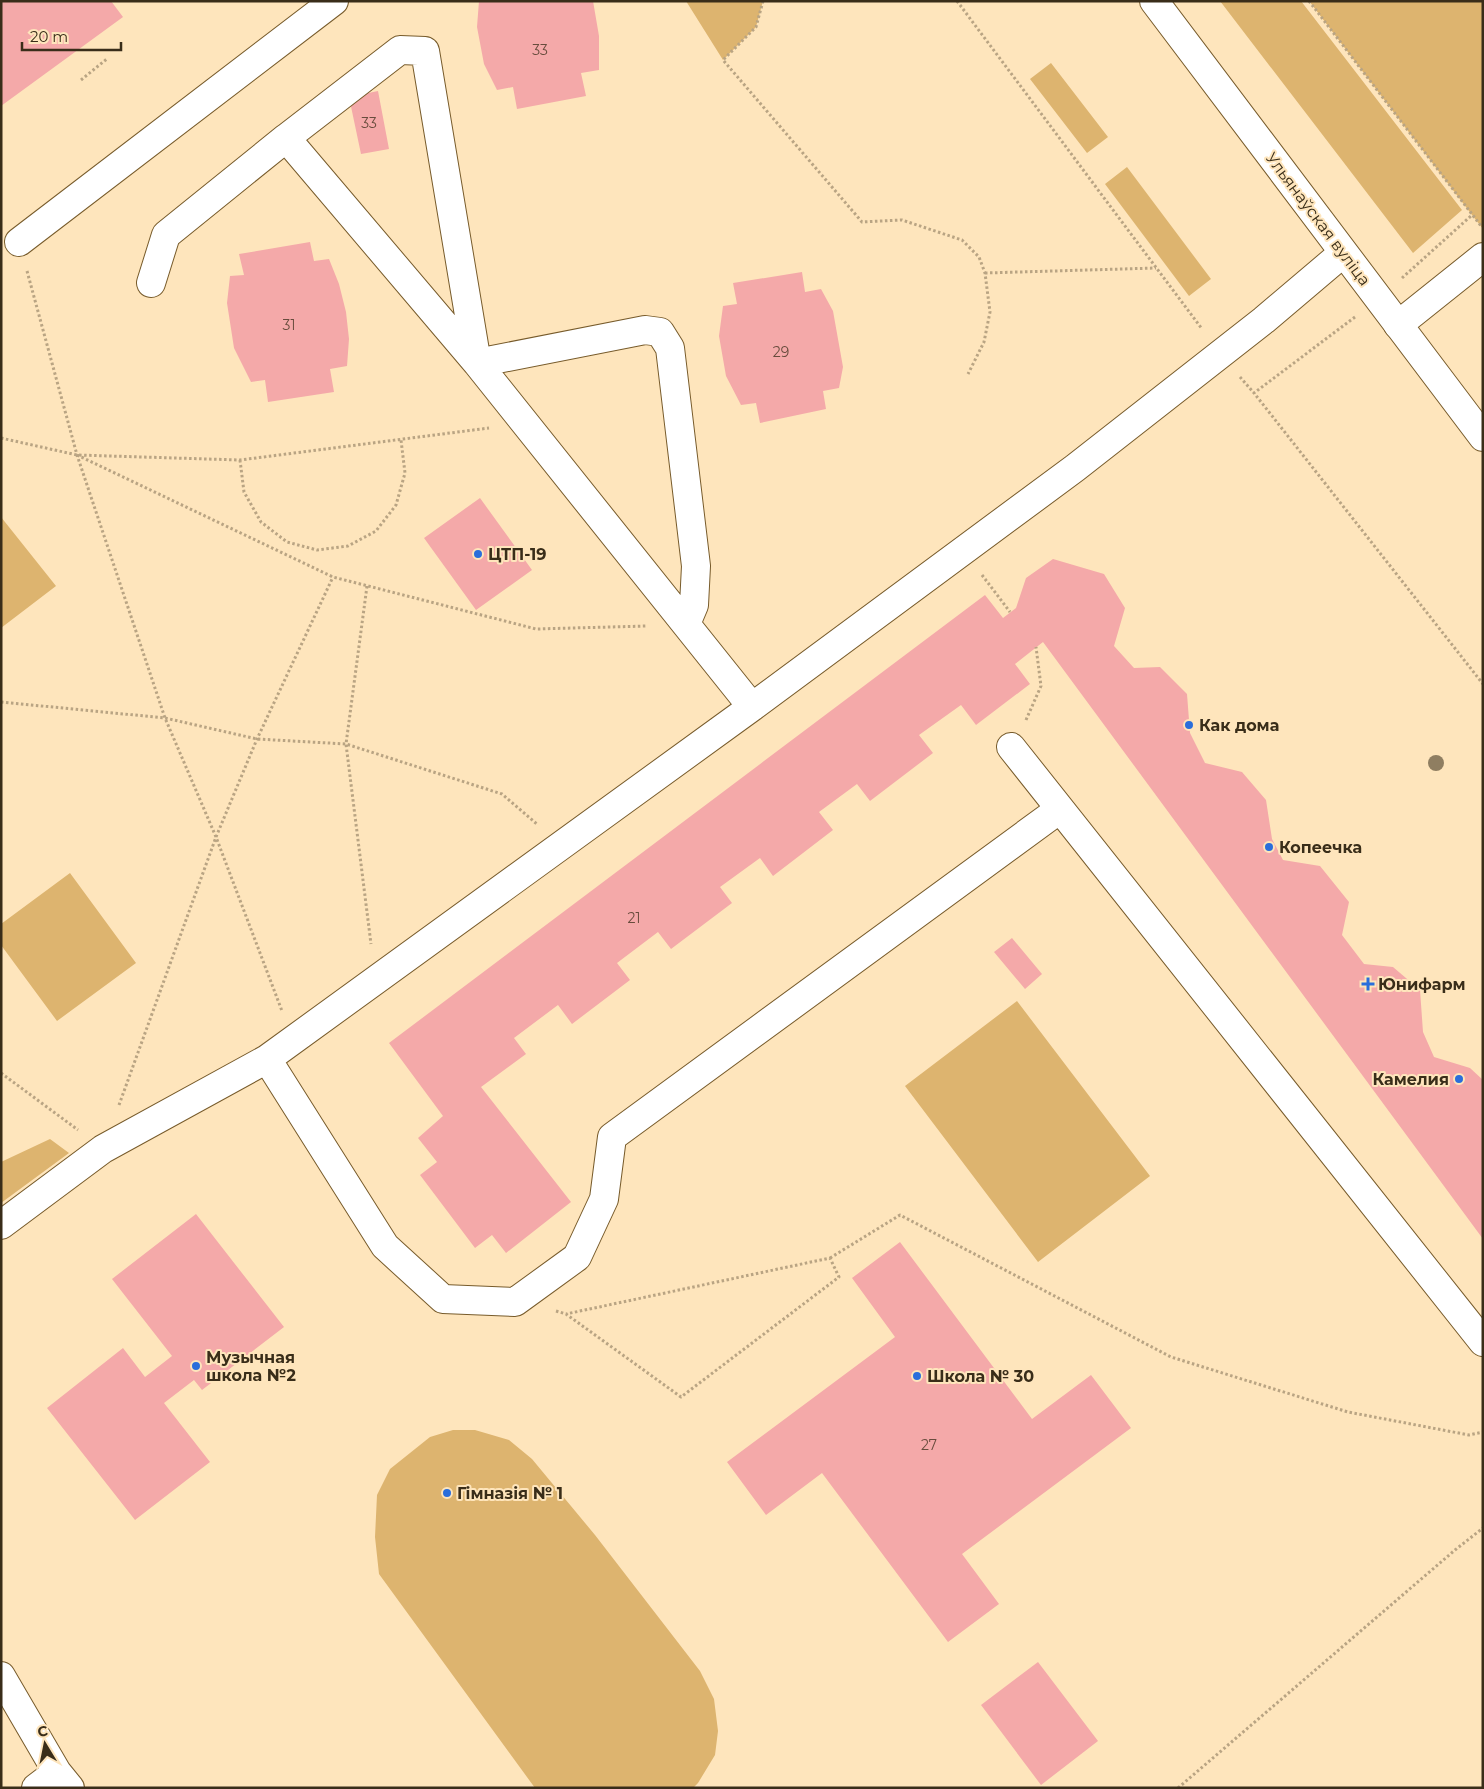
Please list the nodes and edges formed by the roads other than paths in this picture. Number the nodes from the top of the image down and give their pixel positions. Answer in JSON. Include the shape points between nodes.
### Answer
{"nodes":[{"id":1,"x":334,"y":1,"type":"edge"},
{"id":2,"x":1154,"y":1,"type":"edge"},
{"id":3,"x":286,"y":138,"type":"junction"},
{"id":4,"x":20,"y":242,"type":"road end"},
{"id":5,"x":1343,"y":253,"type":"junction"},
{"id":6,"x":1483,"y":257,"type":"edge"},
{"id":7,"x":151,"y":283,"type":"dead end"},
{"id":8,"x":1398,"y":325,"type":"junction"},
{"id":9,"x":477,"y":363,"type":"junction"},
{"id":10,"x":1483,"y":437,"type":"edge"},
{"id":11,"x":686,"y":624,"type":"junction"},
{"id":12,"x":752,"y":707,"type":"junction"},
{"id":13,"x":1011,"y":747,"type":"road end"},
{"id":14,"x":1060,"y":809,"type":"junction"},
{"id":15,"x":267,"y":1059,"type":"junction"},
{"id":16,"x":1,"y":1224,"type":"edge"},
{"id":17,"x":1483,"y":1342,"type":"edge"},
{"id":18,"x":1,"y":1676,"type":"edge"},
{"id":19,"x":64,"y":1780,"type":"edge"},
{"id":20,"x":36,"y":1788,"type":"edge"}],
"edges":[{"from":1,"to":4,"type":"main road"},
{"from":2,"to":5,"type":"main road","name":"Ульянаўская вуліца"},
{"from":3,"to":7,"type":"main road","via":[[166,235]]},
{"from":3,"to":9,"type":"main road"},
{"from":3,"to":9,"type":"main road","via":[[400,50],[425,51]]},
{"from":5,"to":8,"type":"main road","name":"Ульянаўская вуліца"},
{"from":5,"to":12,"type":"main road","via":[[1264,320],[1075,468]]},
{"from":6,"to":8,"type":"main road"},
{"from":8,"to":10,"type":"main road","name":"Ульянаўская вуліца"},
{"from":9,"to":11,"type":"main road"},
{"from":9,"to":11,"type":"main road","via":[[645,330],[660,332],[670,348],[696,566],[694,605]]},
{"from":11,"to":12,"type":"main road"},
{"from":12,"to":15,"type":"main road"},
{"from":13,"to":14,"type":"main road"},
{"from":14,"to":15,"type":"main road","via":[[612,1137],[604,1198],[577,1257],[515,1302],[443,1299],[385,1246]]},
{"from":14,"to":17,"type":"main road"},
{"from":15,"to":16,"type":"main road","via":[[104,1149]]},
{"from":18,"to":19,"type":"main road"},
{"from":19,"to":20,"type":"main road"}]}
